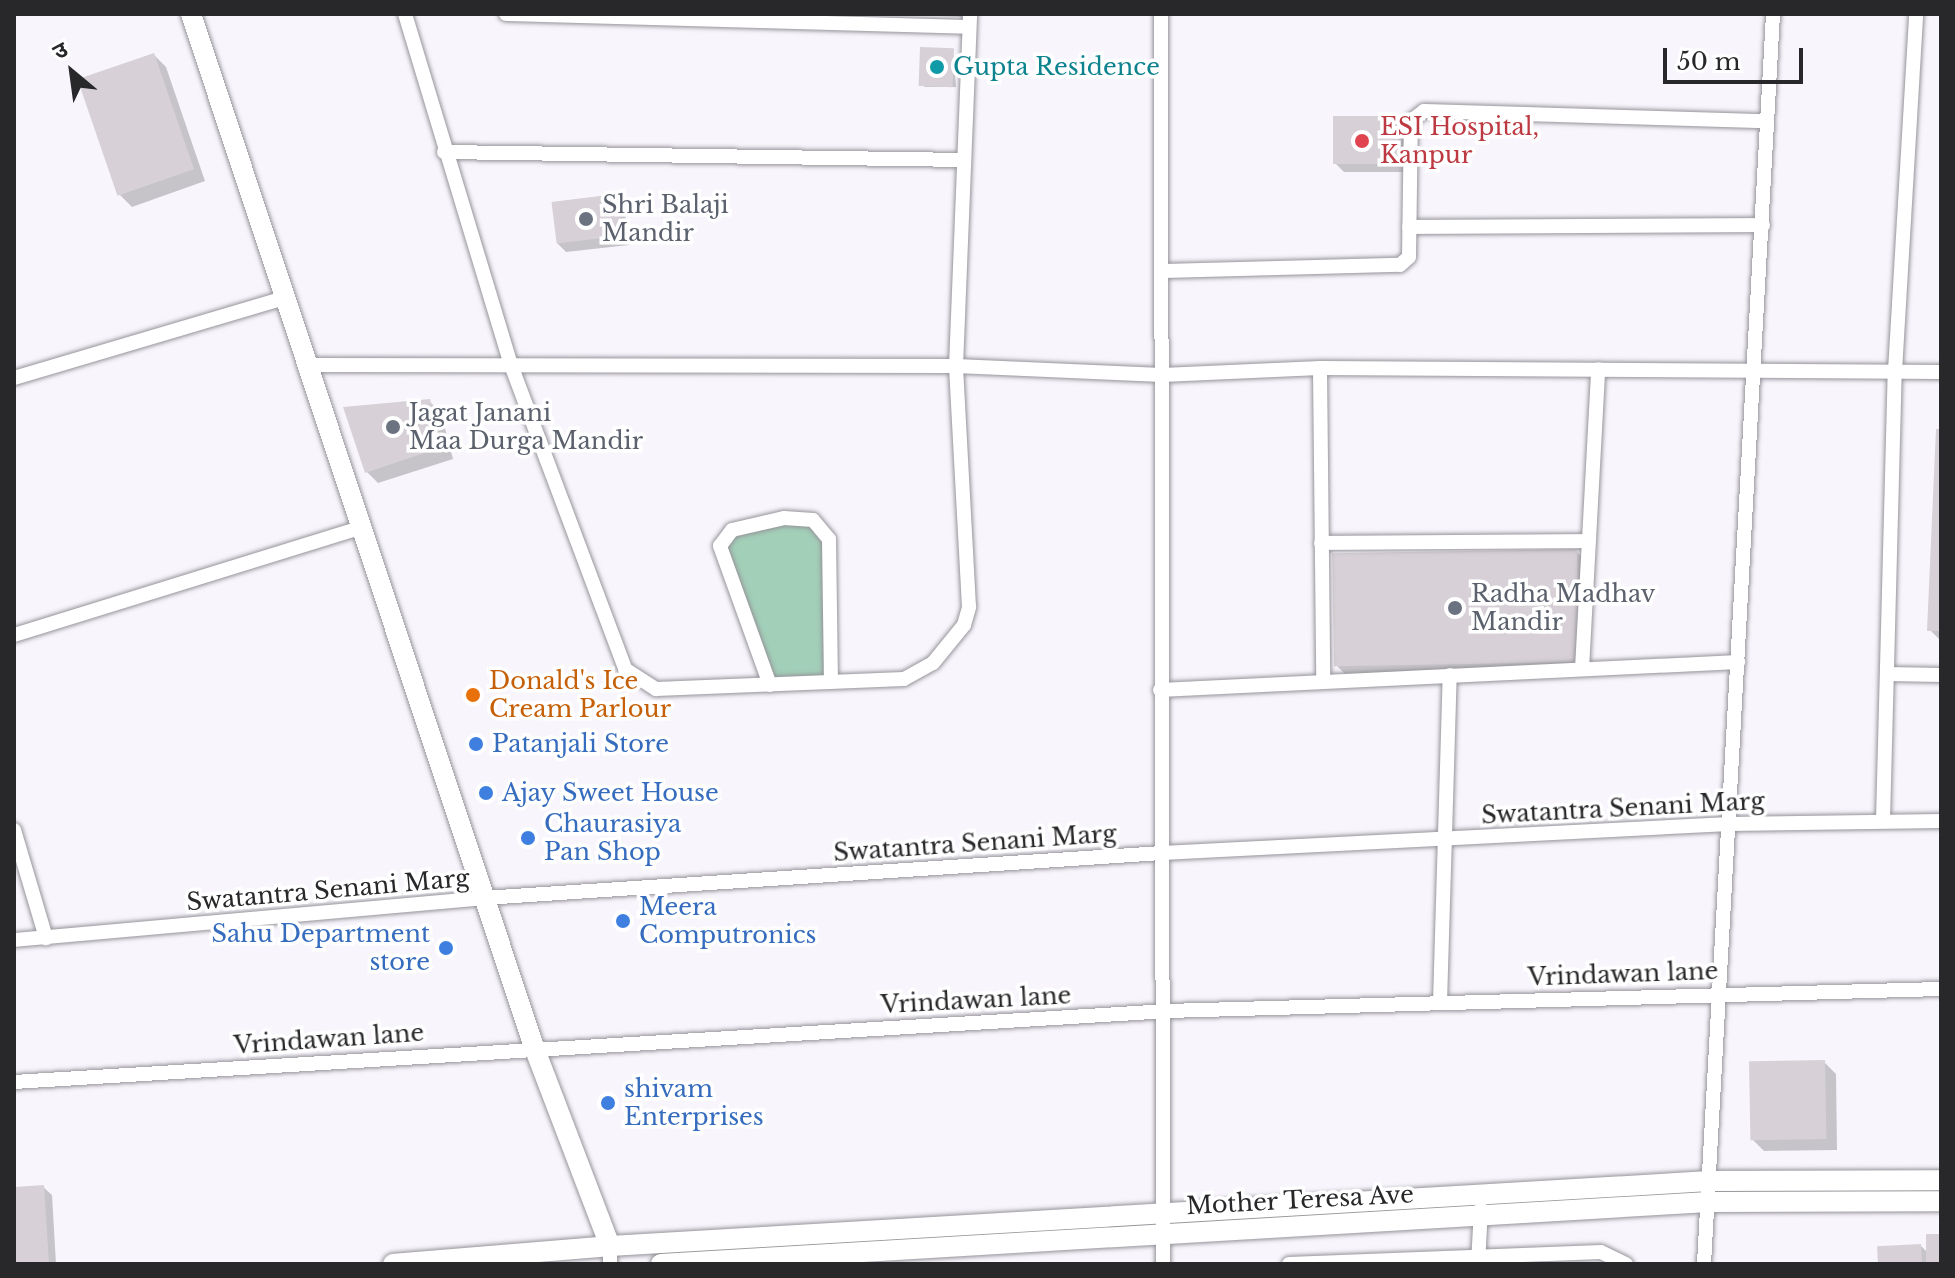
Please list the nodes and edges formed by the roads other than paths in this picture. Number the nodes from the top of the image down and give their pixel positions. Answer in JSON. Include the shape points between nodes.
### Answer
{"nodes":[{"id":1,"x":191,"y":14,"type":"edge"},
{"id":2,"x":405,"y":14,"type":"edge"},
{"id":3,"x":506,"y":14,"type":"edge"},
{"id":4,"x":1161,"y":14,"type":"edge"},
{"id":5,"x":1773,"y":14,"type":"edge"},
{"id":6,"x":1916,"y":14,"type":"edge"},
{"id":7,"x":969,"y":20,"type":"edge"},
{"id":8,"x":1767,"y":121,"type":"junction"},
{"id":9,"x":444,"y":152,"type":"junction"},
{"id":10,"x":964,"y":160,"type":"junction"},
{"id":11,"x":1763,"y":225,"type":"junction"},
{"id":12,"x":1409,"y":227,"type":"junction"},
{"id":13,"x":1164,"y":271,"type":"junction"},
{"id":14,"x":284,"y":298,"type":"junction"},
{"id":15,"x":306,"y":365,"type":"junction"},
{"id":16,"x":511,"y":365,"type":"junction"},
{"id":17,"x":956,"y":366,"type":"junction"},
{"id":18,"x":1320,"y":368,"type":"junction"},
{"id":19,"x":1598,"y":369,"type":"junction"},
{"id":20,"x":1754,"y":370,"type":"junction"},
{"id":21,"x":1895,"y":371,"type":"junction"},
{"id":22,"x":1941,"y":372,"type":"edge"},
{"id":23,"x":1162,"y":375,"type":"junction"},
{"id":24,"x":14,"y":378,"type":"edge"},
{"id":25,"x":360,"y":528,"type":"junction"},
{"id":26,"x":1589,"y":541,"type":"junction"},
{"id":27,"x":1321,"y":543,"type":"junction"},
{"id":28,"x":14,"y":635,"type":"edge"},
{"id":29,"x":1738,"y":662,"type":"junction"},
{"id":30,"x":1582,"y":669,"type":"junction"},
{"id":31,"x":1887,"y":674,"type":"junction"},
{"id":32,"x":1450,"y":675,"type":"junction"},
{"id":33,"x":1941,"y":675,"type":"edge"},
{"id":34,"x":1323,"y":680,"type":"junction"},
{"id":35,"x":831,"y":682,"type":"junction"},
{"id":36,"x":770,"y":685,"type":"junction"},
{"id":37,"x":1160,"y":690,"type":"junction"},
{"id":38,"x":1883,"y":820,"type":"junction"},
{"id":39,"x":1941,"y":821,"type":"edge"},
{"id":40,"x":1729,"y":824,"type":"junction"},
{"id":41,"x":14,"y":830,"type":"edge"},
{"id":42,"x":1448,"y":839,"type":"junction"},
{"id":43,"x":1162,"y":853,"type":"junction"},
{"id":44,"x":484,"y":898,"type":"junction"},
{"id":45,"x":46,"y":938,"type":"junction"},
{"id":46,"x":14,"y":940,"type":"edge"},
{"id":47,"x":1941,"y":989,"type":"edge"},
{"id":48,"x":1719,"y":992,"type":"junction"},
{"id":49,"x":1440,"y":1003,"type":"junction"},
{"id":50,"x":1167,"y":1011,"type":"junction"},
{"id":51,"x":534,"y":1047,"type":"junction"},
{"id":52,"x":14,"y":1082,"type":"edge"},
{"id":53,"x":1941,"y":1180,"type":"edge"},
{"id":54,"x":1709,"y":1181,"type":"junction"},
{"id":55,"x":1480,"y":1195,"type":"junction"},
{"id":56,"x":1941,"y":1201,"type":"edge"},
{"id":57,"x":1708,"y":1202,"type":"junction"},
{"id":58,"x":1481,"y":1217,"type":"junction"},
{"id":59,"x":1164,"y":1223,"type":"junction"},
{"id":60,"x":610,"y":1255,"type":"edge"},
{"id":61,"x":1478,"y":1260,"type":"edge"},
{"id":62,"x":393,"y":1264,"type":"edge"},
{"id":63,"x":661,"y":1264,"type":"edge"},
{"id":64,"x":1163,"y":1264,"type":"edge"},
{"id":65,"x":1289,"y":1264,"type":"edge"},
{"id":66,"x":1626,"y":1264,"type":"edge"},
{"id":67,"x":1704,"y":1264,"type":"edge"}],
"edges":[{"from":1,"to":14,"type":"street"},
{"from":2,"to":9,"type":"street"},
{"from":3,"to":7,"type":"street"},
{"from":4,"to":13,"type":"street"},
{"from":5,"to":8,"type":"street"},
{"from":6,"to":21,"type":"street"},
{"from":7,"to":10,"type":"street"},
{"from":8,"to":11,"type":"street"},
{"from":8,"to":12,"type":"street","via":[[1424,111],[1411,121]]},
{"from":9,"to":10,"type":"street"},
{"from":9,"to":16,"type":"street"},
{"from":10,"to":17,"type":"street"},
{"from":11,"to":12,"type":"street"},
{"from":11,"to":20,"type":"street"},
{"from":12,"to":13,"type":"street","via":[[1409,257],[1390,268]]},
{"from":13,"to":23,"type":"street"},
{"from":14,"to":15,"type":"street"},
{"from":14,"to":24,"type":"street"},
{"from":15,"to":16,"type":"street"},
{"from":15,"to":25,"type":"street"},
{"from":16,"to":17,"type":"street"},
{"from":16,"to":36,"type":"street","via":[[625,669],[656,689]]},
{"from":17,"to":23,"type":"street"},
{"from":17,"to":35,"type":"street","via":[[969,607],[964,625],[933,663],[904,679]]},
{"from":18,"to":19,"type":"street"},
{"from":18,"to":23,"type":"street"},
{"from":18,"to":27,"type":"street"},
{"from":19,"to":20,"type":"street"},
{"from":19,"to":26,"type":"street"},
{"from":20,"to":21,"type":"street"},
{"from":20,"to":29,"type":"street"},
{"from":21,"to":22,"type":"street"},
{"from":21,"to":31,"type":"street"},
{"from":23,"to":37,"type":"street"},
{"from":25,"to":28,"type":"street"},
{"from":25,"to":44,"type":"street"},
{"from":26,"to":27,"type":"street"},
{"from":26,"to":30,"type":"street"},
{"from":27,"to":34,"type":"street"},
{"from":29,"to":30,"type":"street"},
{"from":29,"to":40,"type":"street"},
{"from":30,"to":32,"type":"street"},
{"from":31,"to":33,"type":"street"},
{"from":31,"to":38,"type":"street"},
{"from":32,"to":34,"type":"street"},
{"from":32,"to":42,"type":"street"},
{"from":34,"to":37,"type":"street"},
{"from":35,"to":36,"type":"street"},
{"from":35,"to":36,"type":"street","via":[[829,539],[813,520],[784,518],[732,530],[720,546]]},
{"from":37,"to":43,"type":"street"},
{"from":38,"to":39,"type":"street","name":"Swatantra Senani Marg"},
{"from":38,"to":40,"type":"street","name":"Swatantra Senani Marg"},
{"from":40,"to":42,"type":"street","name":"Swatantra Senani Marg"},
{"from":40,"to":48,"type":"street"},
{"from":41,"to":45,"type":"street"},
{"from":42,"to":43,"type":"street","name":"Swatantra Senani Marg"},
{"from":42,"to":49,"type":"street"},
{"from":43,"to":44,"type":"street","name":"Swatantra Senani Marg"},
{"from":43,"to":50,"type":"street"},
{"from":44,"to":45,"type":"street","name":"Swatantra Senani Marg"},
{"from":44,"to":51,"type":"street"},
{"from":45,"to":46,"type":"street","name":"Swatantra Senani Marg"},
{"from":47,"to":48,"type":"street","name":"Vrindawan lane"},
{"from":48,"to":49,"type":"street","name":"Vrindawan lane"},
{"from":48,"to":54,"type":"street"},
{"from":49,"to":50,"type":"street","name":"Vrindawan lane"},
{"from":50,"to":51,"type":"street","name":"Vrindawan lane"},
{"from":50,"to":59,"type":"street"},
{"from":51,"to":52,"type":"street","name":"Vrindawan lane"},
{"from":51,"to":60,"type":"street"},
{"from":53,"to":54,"type":"street"},
{"from":54,"to":55,"type":"street"},
{"from":54,"to":57,"type":"street"},
{"from":55,"to":58,"type":"street"},
{"from":55,"to":59,"type":"street"},
{"from":56,"to":57,"type":"street","name":"Mother Teresa Ave"},
{"from":57,"to":58,"type":"street","name":"Mother Teresa Ave"},
{"from":57,"to":67,"type":"street"},
{"from":58,"to":59,"type":"street","name":"Mother Teresa Ave"},
{"from":58,"to":61,"type":"street"},
{"from":59,"to":60,"type":"street"},
{"from":59,"to":63,"type":"street","name":"Mother Teresa Ave"},
{"from":59,"to":64,"type":"street"},
{"from":60,"to":62,"type":"street"},
{"from":61,"to":65,"type":"street"},
{"from":61,"to":66,"type":"street","via":[[1601,1252]]}]}
